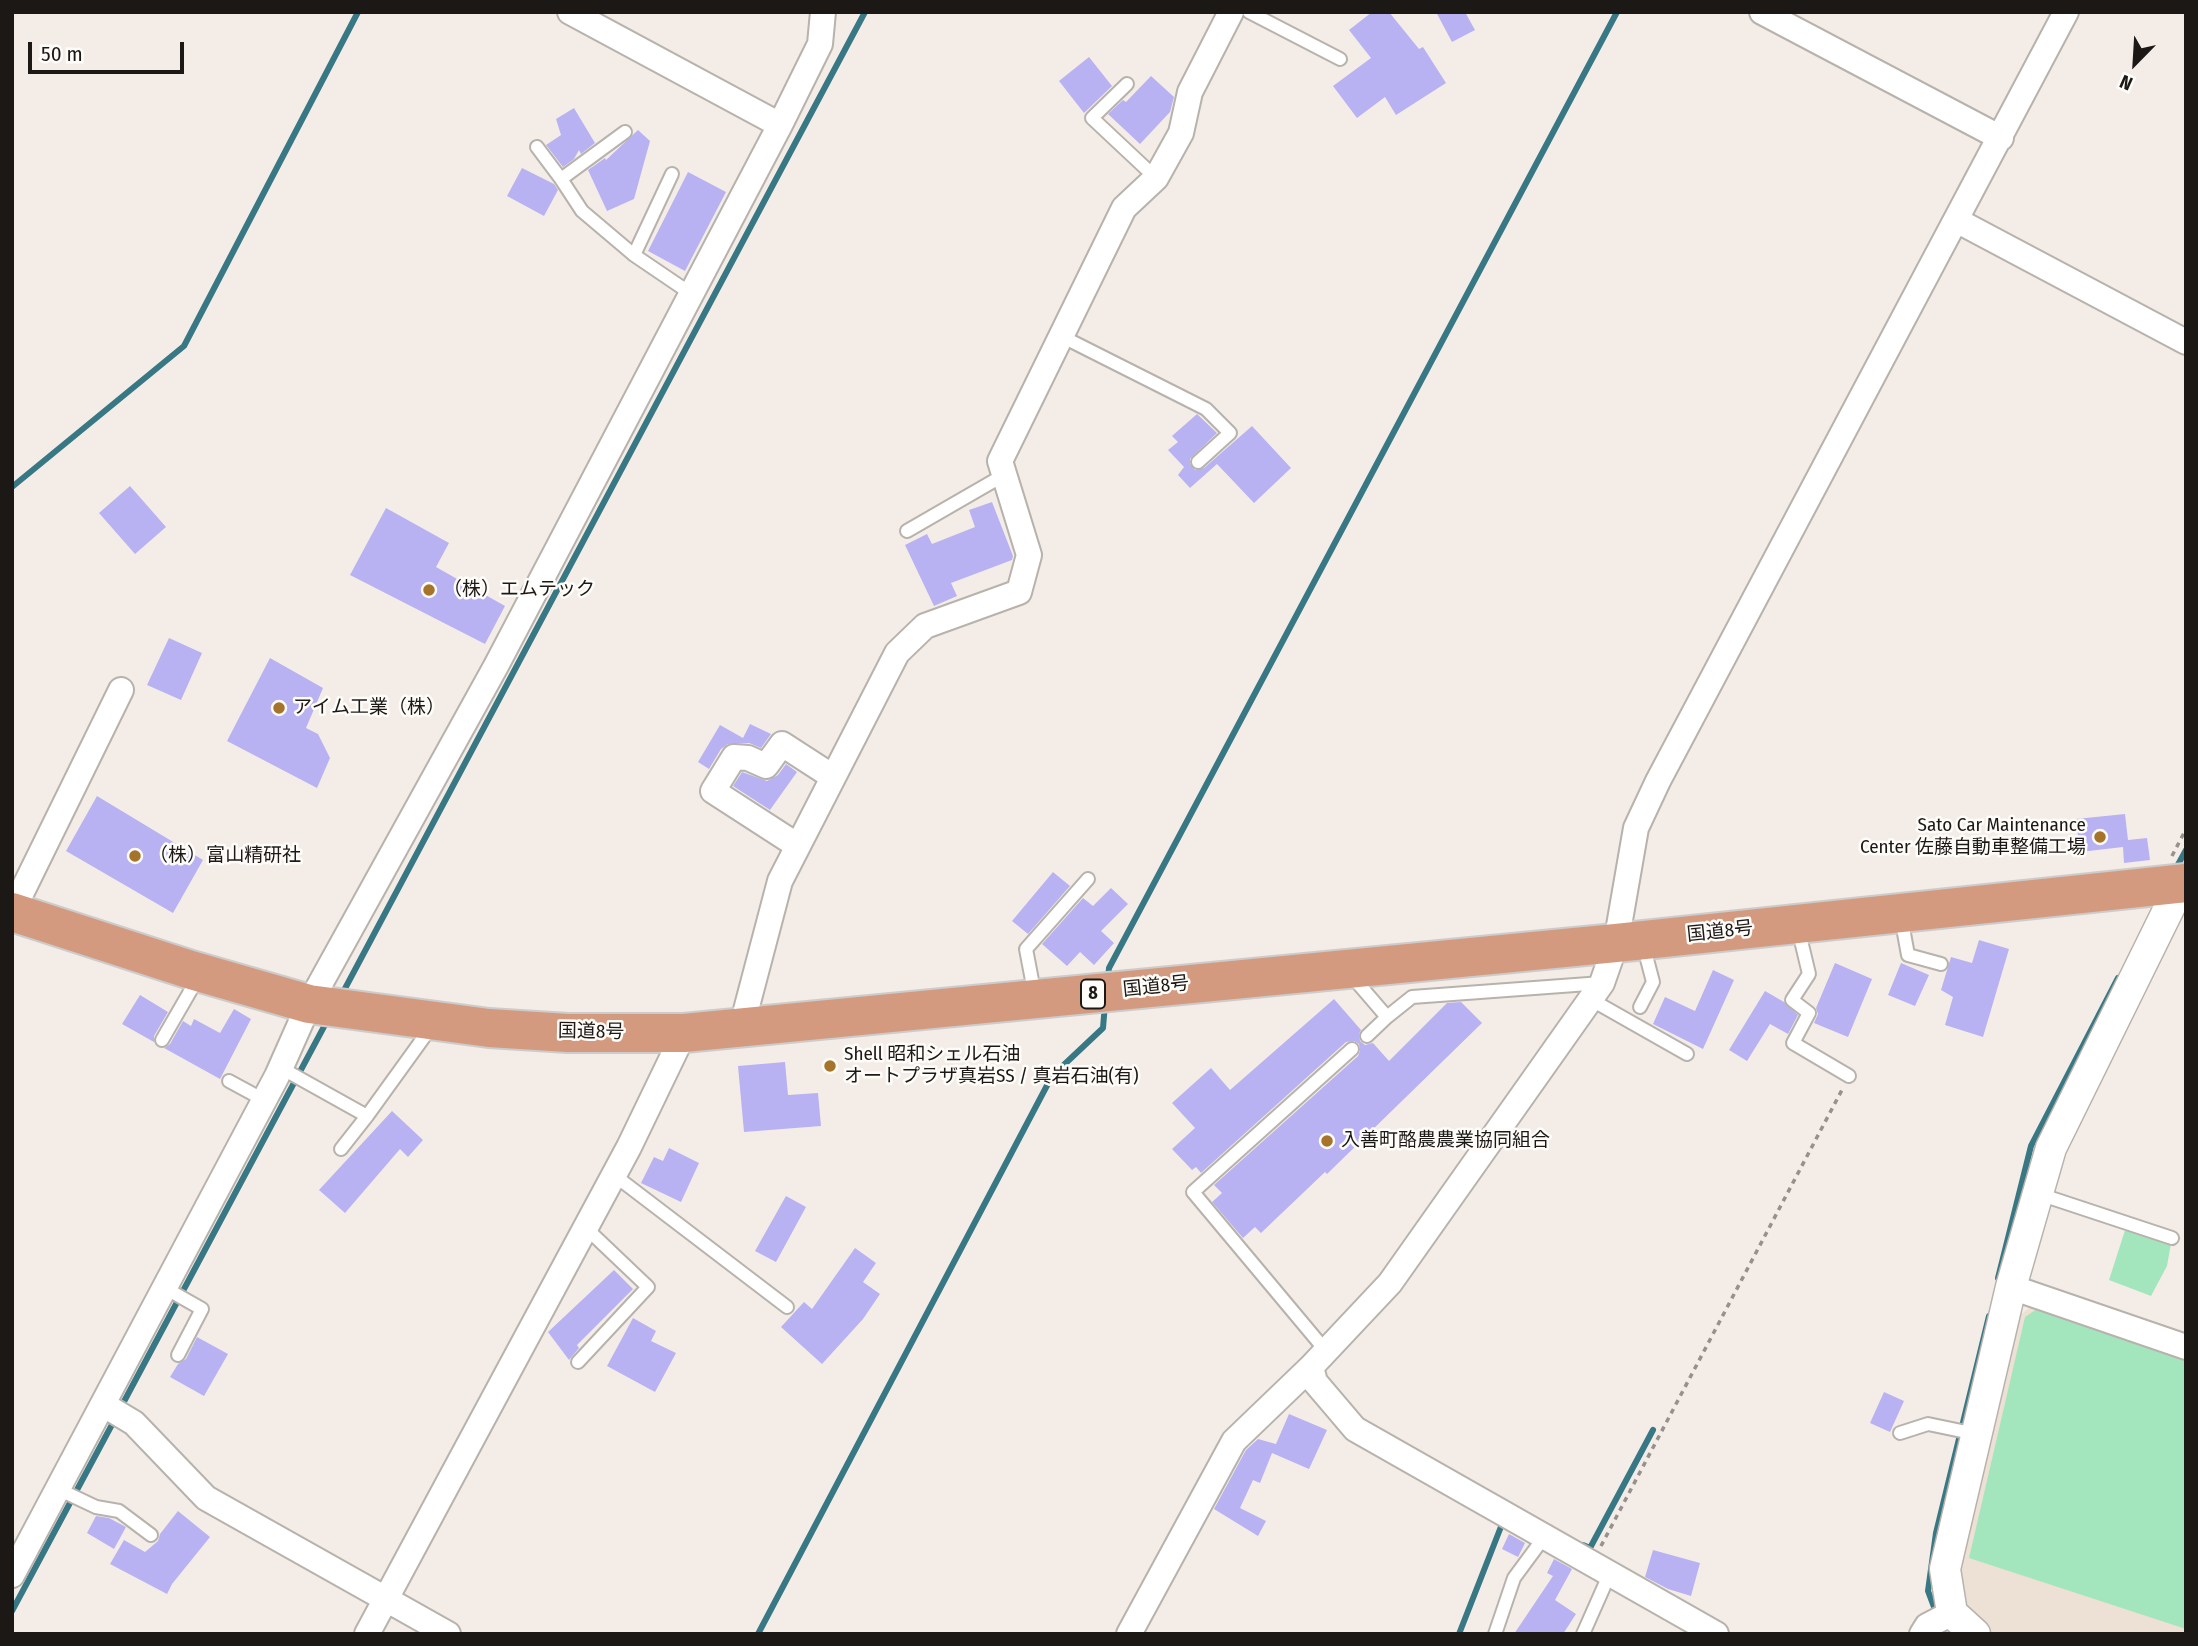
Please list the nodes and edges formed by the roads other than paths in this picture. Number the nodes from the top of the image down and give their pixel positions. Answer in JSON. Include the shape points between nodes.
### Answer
{"nodes":[{"id":1,"x":570,"y":12,"type":"edge"},
{"id":2,"x":823,"y":12,"type":"edge"},
{"id":3,"x":1231,"y":12,"type":"edge"},
{"id":4,"x":1249,"y":12,"type":"edge"},
{"id":5,"x":1762,"y":12,"type":"edge"},
{"id":6,"x":2066,"y":12,"type":"edge"},
{"id":7,"x":1340,"y":59,"type":"dead end"},
{"id":8,"x":1127,"y":84,"type":"dead end"},
{"id":9,"x":780,"y":125,"type":"junction"},
{"id":10,"x":625,"y":132,"type":"dead end"},
{"id":11,"x":2001,"y":138,"type":"junction"},
{"id":12,"x":537,"y":147,"type":"dead end"},
{"id":13,"x":672,"y":174,"type":"dead end"},
{"id":14,"x":1156,"y":178,"type":"junction"},
{"id":15,"x":561,"y":179,"type":"junction"},
{"id":16,"x":1956,"y":220,"type":"junction"},
{"id":17,"x":634,"y":255,"type":"junction"},
{"id":18,"x":690,"y":293,"type":"junction"},
{"id":19,"x":1061,"y":337,"type":"junction"},
{"id":20,"x":2186,"y":342,"type":"edge"},
{"id":21,"x":1198,"y":462,"type":"dead end"},
{"id":22,"x":1004,"y":475,"type":"junction"},
{"id":23,"x":907,"y":530,"type":"dead end"},
{"id":24,"x":121,"y":690,"type":"dead end"},
{"id":25,"x":833,"y":778,"type":"junction"},
{"id":26,"x":798,"y":846,"type":"junction"},
{"id":27,"x":1088,"y":879,"type":"dead end"},
{"id":28,"x":2183,"y":884,"type":"edge"},
{"id":29,"x":12,"y":912,"type":"edge"},
{"id":30,"x":1901,"y":913,"type":"junction"},
{"id":31,"x":1797,"y":924,"type":"junction"},
{"id":32,"x":1629,"y":941,"type":"junction"},
{"id":33,"x":1941,"y":964,"type":"dead end"},
{"id":34,"x":1345,"y":969,"type":"junction"},
{"id":35,"x":201,"y":973,"type":"junction"},
{"id":36,"x":1596,"y":991,"type":"junction"},
{"id":37,"x":1035,"y":1000,"type":"junction"},
{"id":38,"x":309,"y":1004,"type":"junction"},
{"id":39,"x":1640,"y":1007,"type":"dead end"},
{"id":40,"x":1387,"y":1017,"type":"junction"},
{"id":41,"x":435,"y":1021,"type":"junction"},
{"id":42,"x":741,"y":1029,"type":"junction"},
{"id":43,"x":684,"y":1033,"type":"junction"},
{"id":44,"x":1367,"y":1036,"type":"dead end"},
{"id":45,"x":162,"y":1040,"type":"dead end"},
{"id":46,"x":1352,"y":1049,"type":"dead end"},
{"id":47,"x":1687,"y":1054,"type":"dead end"},
{"id":48,"x":281,"y":1068,"type":"junction"},
{"id":49,"x":1849,"y":1076,"type":"road end"},
{"id":50,"x":229,"y":1080,"type":"dead end"},
{"id":51,"x":264,"y":1100,"type":"junction"},
{"id":52,"x":367,"y":1116,"type":"junction"},
{"id":53,"x":341,"y":1149,"type":"dead end"},
{"id":54,"x":614,"y":1175,"type":"junction"},
{"id":55,"x":2038,"y":1194,"type":"junction"},
{"id":56,"x":586,"y":1228,"type":"junction"},
{"id":57,"x":2172,"y":1238,"type":"dead end"},
{"id":58,"x":2011,"y":1287,"type":"junction"},
{"id":59,"x":165,"y":1288,"type":"junction"},
{"id":60,"x":787,"y":1307,"type":"dead end"},
{"id":61,"x":2186,"y":1347,"type":"edge"},
{"id":62,"x":178,"y":1355,"type":"dead end"},
{"id":63,"x":1318,"y":1359,"type":"junction"},
{"id":64,"x":578,"y":1362,"type":"dead end"},
{"id":65,"x":104,"y":1405,"type":"junction"},
{"id":66,"x":1900,"y":1433,"type":"dead end"},
{"id":67,"x":1977,"y":1434,"type":"junction"},
{"id":68,"x":58,"y":1489,"type":"junction"},
{"id":69,"x":151,"y":1535,"type":"dead end"},
{"id":70,"x":1545,"y":1536,"type":"junction"},
{"id":71,"x":19,"y":1546,"type":"edge"},
{"id":72,"x":1601,"y":1568,"type":"junction"},
{"id":73,"x":12,"y":1575,"type":"edge"},
{"id":74,"x":386,"y":1600,"type":"junction"},
{"id":75,"x":1952,"y":1613,"type":"junction"},
{"id":76,"x":368,"y":1634,"type":"edge"},
{"id":77,"x":448,"y":1634,"type":"edge"},
{"id":78,"x":1129,"y":1634,"type":"edge"},
{"id":79,"x":1494,"y":1634,"type":"edge"},
{"id":80,"x":1583,"y":1634,"type":"edge"},
{"id":81,"x":1716,"y":1634,"type":"edge"},
{"id":82,"x":1922,"y":1634,"type":"edge"},
{"id":83,"x":1975,"y":1634,"type":"edge"}],
"edges":[{"from":1,"to":9,"type":"street"},
{"from":2,"to":9,"type":"street","via":[[820,44]]},
{"from":3,"to":14,"type":"street","via":[[1190,92],[1181,133]]},
{"from":4,"to":7,"type":"lane"},
{"from":5,"to":11,"type":"street"},
{"from":6,"to":11,"type":"street"},
{"from":8,"to":14,"type":"lane","via":[[1092,118]]},
{"from":9,"to":18,"type":"street"},
{"from":10,"to":15,"type":"lane"},
{"from":11,"to":16,"type":"street"},
{"from":12,"to":15,"type":"lane"},
{"from":13,"to":17,"type":"lane"},
{"from":14,"to":19,"type":"street","via":[[1124,208]]},
{"from":15,"to":17,"type":"lane","via":[[582,211]]},
{"from":16,"to":20,"type":"street"},
{"from":16,"to":32,"type":"street","via":[[1636,828]]},
{"from":17,"to":18,"type":"lane"},
{"from":18,"to":38,"type":"street","via":[[496,666]]},
{"from":19,"to":21,"type":"lane","via":[[1206,409],[1230,433]]},
{"from":19,"to":22,"type":"street","via":[[1000,461]]},
{"from":22,"to":23,"type":"lane"},
{"from":22,"to":25,"type":"street","via":[[1029,555],[1019,592],[925,626],[897,653]]},
{"from":24,"to":29,"type":"street"},
{"from":25,"to":26,"type":"street"},
{"from":25,"to":26,"type":"street","via":[[782,744],[766,766],[734,757],[713,791]]},
{"from":26,"to":42,"type":"street","via":[[780,881]]},
{"from":27,"to":37,"type":"lane","via":[[1026,949]]},
{"from":28,"to":30,"type":"highway","name":"国道8号","number":"8"},
{"from":28,"to":55,"type":"street","via":[[2052,1148]]},
{"from":29,"to":35,"type":"highway","name":"国道8号","number":"8"},
{"from":30,"to":31,"type":"highway","name":"国道8号","number":"8"},
{"from":30,"to":33,"type":"lane","via":[[1908,955]]},
{"from":31,"to":32,"type":"highway","name":"国道8号","number":"8"},
{"from":31,"to":49,"type":"lane","via":[[1808,974],[1792,1000],[1810,1013],[1793,1043]]},
{"from":32,"to":34,"type":"highway","name":"国道8号","number":"8"},
{"from":32,"to":36,"type":"street"},
{"from":32,"to":39,"type":"lane","via":[[1653,982]]},
{"from":34,"to":37,"type":"highway","name":"国道8号","number":"8"},
{"from":34,"to":40,"type":"lane"},
{"from":35,"to":38,"type":"highway","name":"国道8号","number":"8"},
{"from":35,"to":45,"type":"lane"},
{"from":36,"to":40,"type":"lane","via":[[1412,996]]},
{"from":36,"to":47,"type":"lane"},
{"from":36,"to":63,"type":"street","via":[[1390,1283]]},
{"from":37,"to":42,"type":"highway","name":"国道8号","number":"8"},
{"from":38,"to":41,"type":"highway","name":"国道8号","number":"8"},
{"from":38,"to":48,"type":"street"},
{"from":40,"to":44,"type":"lane"},
{"from":41,"to":43,"type":"highway","name":"国道8号","number":"8","via":[[568,1032]]},
{"from":41,"to":52,"type":"lane"},
{"from":42,"to":43,"type":"highway","name":"国道8号","number":"8"},
{"from":43,"to":54,"type":"street"},
{"from":46,"to":63,"type":"lane","via":[[1193,1192]]},
{"from":48,"to":51,"type":"street"},
{"from":48,"to":52,"type":"lane"},
{"from":50,"to":51,"type":"lane"},
{"from":51,"to":59,"type":"street"},
{"from":52,"to":53,"type":"lane"},
{"from":54,"to":56,"type":"street"},
{"from":54,"to":60,"type":"lane"},
{"from":55,"to":57,"type":"lane"},
{"from":55,"to":58,"type":"street"},
{"from":56,"to":64,"type":"lane","via":[[648,1287]]},
{"from":56,"to":74,"type":"street"},
{"from":58,"to":61,"type":"street"},
{"from":58,"to":67,"type":"street"},
{"from":59,"to":62,"type":"lane","via":[[202,1309]]},
{"from":59,"to":65,"type":"street"},
{"from":63,"to":70,"type":"street","via":[[1315,1382],[1355,1429]]},
{"from":63,"to":78,"type":"street","via":[[1234,1441]]},
{"from":65,"to":68,"type":"street"},
{"from":65,"to":74,"type":"street","via":[[134,1423],[206,1498]]},
{"from":66,"to":67,"type":"lane","via":[[1928,1424]]},
{"from":67,"to":75,"type":"street","via":[[1945,1569]]},
{"from":68,"to":69,"type":"lane","via":[[96,1507],[119,1511]]},
{"from":68,"to":71,"type":"street"},
{"from":70,"to":72,"type":"street"},
{"from":70,"to":79,"type":"lane","via":[[1514,1577]]},
{"from":71,"to":73,"type":"street"},
{"from":72,"to":80,"type":"lane"},
{"from":72,"to":81,"type":"street"},
{"from":74,"to":76,"type":"street"},
{"from":74,"to":77,"type":"street"},
{"from":75,"to":82,"type":"street","via":[[1927,1626]]},
{"from":75,"to":83,"type":"street"}]}
